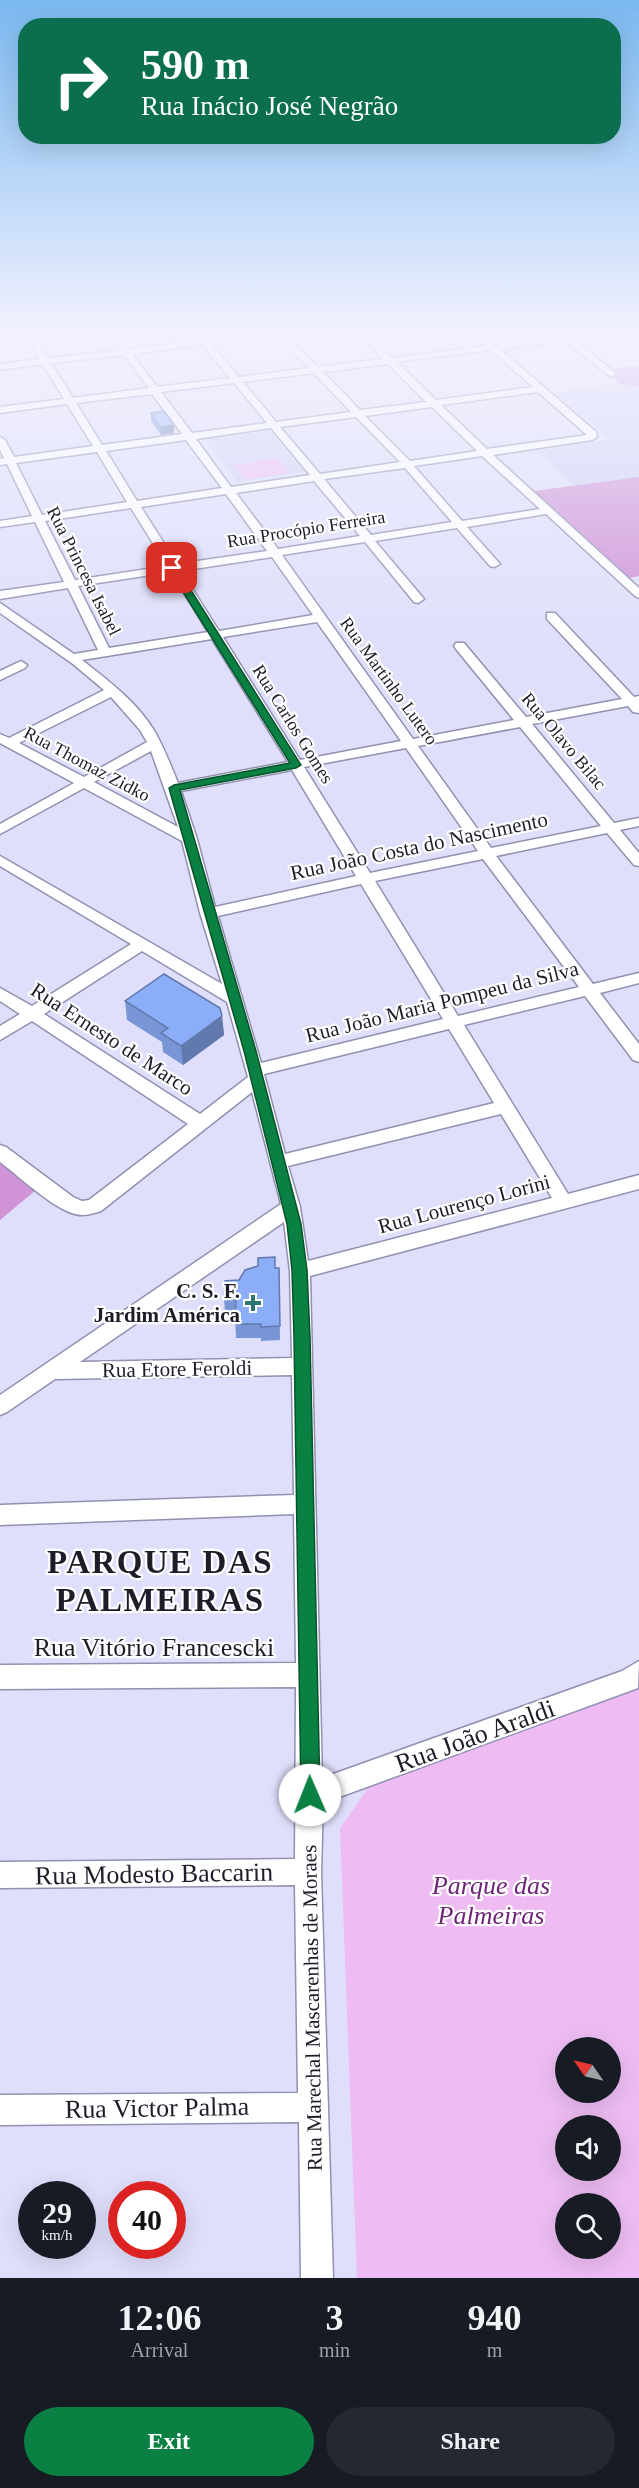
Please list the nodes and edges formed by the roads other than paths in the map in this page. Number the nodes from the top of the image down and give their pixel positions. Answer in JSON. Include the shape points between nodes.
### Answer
{"nodes":[{"id":1,"x":90,"y":434,"type":"edge"},
{"id":2,"x":188,"y":434,"type":"edge"},
{"id":3,"x":209,"y":434,"type":"edge"},
{"id":4,"x":282,"y":434,"type":"edge"},
{"id":5,"x":378,"y":434,"type":"edge"},
{"id":6,"x":466,"y":434,"type":"edge"},
{"id":7,"x":592,"y":434,"type":"edge"},
{"id":8,"x":190,"y":437,"type":"junction"},
{"id":9,"x":0,"y":440,"type":"edge"},
{"id":10,"x":99,"y":449,"type":"junction"},
{"id":11,"x":485,"y":453,"type":"junction"},
{"id":12,"x":5,"y":462,"type":"edge"},
{"id":13,"x":407,"y":464,"type":"junction"},
{"id":14,"x":317,"y":477,"type":"junction"},
{"id":15,"x":229,"y":490,"type":"junction"},
{"id":16,"x":133,"y":504,"type":"junction"},
{"id":17,"x":547,"y":511,"type":"junction"},
{"id":18,"x":38,"y":518,"type":"junction"},
{"id":19,"x":459,"y":523,"type":"junction"},
{"id":20,"x":0,"y":524,"type":"edge"},
{"id":21,"x":367,"y":537,"type":"junction"},
{"id":22,"x":274,"y":552,"type":"junction"},
{"id":23,"x":494,"y":564,"type":"dead end"},
{"id":24,"x":172,"y":568,"type":"junction"},
{"id":25,"x":71,"y":584,"type":"junction"},
{"id":26,"x":0,"y":594,"type":"edge"},
{"id":27,"x":639,"y":594,"type":"edge"},
{"id":28,"x":418,"y":598,"type":"dead end"},
{"id":29,"x":2,"y":610,"type":"edge"},
{"id":30,"x":551,"y":616,"type":"dead end"},
{"id":31,"x":319,"y":618,"type":"junction"},
{"id":32,"x":214,"y":635,"type":"junction"},
{"id":33,"x":460,"y":646,"type":"dead end"},
{"id":34,"x":105,"y":652,"type":"junction"},
{"id":35,"x":71,"y":658,"type":"junction"},
{"id":36,"x":21,"y":665,"type":"dead end"},
{"id":37,"x":0,"y":676,"type":"edge"},
{"id":38,"x":112,"y":691,"type":"junction"},
{"id":39,"x":636,"y":704,"type":"edge"},
{"id":40,"x":524,"y":722,"type":"junction"},
{"id":41,"x":4,"y":740,"type":"edge"},
{"id":42,"x":154,"y":743,"type":"junction"},
{"id":43,"x":411,"y":743,"type":"junction"},
{"id":44,"x":296,"y":765,"type":"junction"},
{"id":45,"x":83,"y":783,"type":"junction"},
{"id":46,"x":174,"y":788,"type":"junction"},
{"id":47,"x":639,"y":822,"type":"edge"},
{"id":48,"x":610,"y":828,"type":"junction"},
{"id":49,"x":0,"y":830,"type":"edge"},
{"id":50,"x":190,"y":839,"type":"junction"},
{"id":51,"x":488,"y":855,"type":"junction"},
{"id":52,"x":0,"y":860,"type":"edge"},
{"id":53,"x":639,"y":862,"type":"edge"},
{"id":54,"x":363,"y":878,"type":"junction"},
{"id":55,"x":208,"y":912,"type":"junction"},
{"id":56,"x":142,"y":944,"type":"junction"},
{"id":57,"x":639,"y":978,"type":"edge"},
{"id":58,"x":589,"y":990,"type":"junction"},
{"id":59,"x":0,"y":993,"type":"edge"},
{"id":60,"x":233,"y":998,"type":"junction"},
{"id":61,"x":31,"y":1013,"type":"junction"},
{"id":62,"x":455,"y":1024,"type":"junction"},
{"id":63,"x":0,"y":1034,"type":"edge"},
{"id":64,"x":639,"y":1056,"type":"edge"},
{"id":65,"x":256,"y":1075,"type":"junction"},
{"id":66,"x":505,"y":1107,"type":"junction"},
{"id":67,"x":200,"y":1123,"type":"junction"},
{"id":68,"x":0,"y":1152,"type":"edge"},
{"id":69,"x":278,"y":1162,"type":"junction"},
{"id":70,"x":639,"y":1182,"type":"edge"},
{"id":71,"x":563,"y":1201,"type":"junction"},
{"id":72,"x":291,"y":1207,"type":"junction"},
{"id":73,"x":300,"y":1270,"type":"junction"},
{"id":74,"x":302,"y":1366,"type":"junction"},
{"id":75,"x":51,"y":1371,"type":"junction"},
{"id":76,"x":0,"y":1406,"type":"edge"},
{"id":77,"x":306,"y":1504,"type":"junction"},
{"id":78,"x":0,"y":1515,"type":"edge"},
{"id":79,"x":639,"y":1674,"type":"edge"},
{"id":80,"x":308,"y":1675,"type":"junction"},
{"id":81,"x":0,"y":1677,"type":"edge"},
{"id":82,"x":310,"y":1795,"type":"junction"},
{"id":83,"x":308,"y":1872,"type":"junction"},
{"id":84,"x":0,"y":1875,"type":"edge"},
{"id":85,"x":314,"y":2107,"type":"junction"},
{"id":86,"x":0,"y":2110,"type":"edge"},
{"id":87,"x":317,"y":2278,"type":"edge"}],
"edges":[{"from":1,"to":10,"type":"street","name":"Rua Carlos Gomes"},
{"from":2,"to":8,"type":"street","name":"Rua Martinho Lutero"},
{"from":3,"to":8,"type":"street"},
{"from":4,"to":14,"type":"street"},
{"from":5,"to":13,"type":"street"},
{"from":6,"to":11,"type":"street"},
{"from":7,"to":11,"type":"street","via":[[589,439]]},
{"from":8,"to":10,"type":"street"},
{"from":8,"to":15,"type":"street","name":"Rua Martinho Lutero"},
{"from":9,"to":12,"type":"street","name":"Rua Princesa Isabel"},
{"from":10,"to":12,"type":"street"},
{"from":10,"to":16,"type":"street","name":"Rua Carlos Gomes"},
{"from":11,"to":13,"type":"street"},
{"from":11,"to":17,"type":"street"},
{"from":12,"to":18,"type":"street","name":"Rua Princesa Isabel"},
{"from":13,"to":14,"type":"street"},
{"from":13,"to":19,"type":"street"},
{"from":14,"to":15,"type":"street"},
{"from":14,"to":21,"type":"street"},
{"from":15,"to":16,"type":"street"},
{"from":15,"to":22,"type":"street","name":"Rua Martinho Lutero"},
{"from":16,"to":18,"type":"street"},
{"from":16,"to":24,"type":"street","name":"Rua Carlos Gomes"},
{"from":17,"to":19,"type":"street","name":"Rua Procópio Ferreira"},
{"from":17,"to":27,"type":"street"},
{"from":18,"to":20,"type":"street"},
{"from":18,"to":25,"type":"street","name":"Rua Princesa Isabel"},
{"from":19,"to":21,"type":"street","name":"Rua Procópio Ferreira"},
{"from":19,"to":23,"type":"street"},
{"from":21,"to":22,"type":"street","name":"Rua Procópio Ferreira"},
{"from":21,"to":28,"type":"street"},
{"from":22,"to":24,"type":"street","name":"Rua Procópio Ferreira"},
{"from":22,"to":31,"type":"street","name":"Rua Martinho Lutero"},
{"from":24,"to":25,"type":"street","name":"Rua Procópio Ferreira"},
{"from":24,"to":32,"type":"street","name":"Rua Carlos Gomes"},
{"from":25,"to":26,"type":"street","name":"Rua Procópio Ferreira"},
{"from":25,"to":34,"type":"street","name":"Rua Princesa Isabel"},
{"from":29,"to":35,"type":"street","name":"Rua Marechal Mascarenhas de Moraes"},
{"from":30,"to":39,"type":"street"},
{"from":31,"to":32,"type":"street"},
{"from":31,"to":43,"type":"street","name":"Rua Martinho Lutero"},
{"from":32,"to":34,"type":"street"},
{"from":32,"to":44,"type":"street","name":"Rua Carlos Gomes"},
{"from":33,"to":40,"type":"street","name":"Rua Olavo Bilac"},
{"from":34,"to":35,"type":"street"},
{"from":35,"to":38,"type":"street","name":"Rua Marechal Mascarenhas de Moraes"},
{"from":36,"to":37,"type":"street"},
{"from":38,"to":41,"type":"street"},
{"from":38,"to":42,"type":"street","name":"Rua Marechal Mascarenhas de Moraes","via":[[146,728]]},
{"from":39,"to":40,"type":"street"},
{"from":40,"to":43,"type":"street"},
{"from":40,"to":48,"type":"street","name":"Rua Olavo Bilac"},
{"from":41,"to":45,"type":"street","name":"Rua Thomaz Zidko"},
{"from":42,"to":45,"type":"street"},
{"from":42,"to":46,"type":"street","name":"Rua Marechal Mascarenhas de Moraes"},
{"from":43,"to":44,"type":"street"},
{"from":43,"to":51,"type":"street","name":"Rua Martinho Lutero"},
{"from":44,"to":46,"type":"street"},
{"from":44,"to":54,"type":"street","name":"Rua Carlos Gomes"},
{"from":45,"to":49,"type":"street"},
{"from":45,"to":50,"type":"street","name":"Rua Thomaz Zidko"},
{"from":46,"to":50,"type":"street","name":"Rua Marechal Mascarenhas de Moraes"},
{"from":47,"to":48,"type":"street","name":"Rua João Costa do Nascimento"},
{"from":48,"to":51,"type":"street","name":"Rua João Costa do Nascimento"},
{"from":48,"to":53,"type":"street","name":"Rua Olavo Bilac"},
{"from":50,"to":55,"type":"street","name":"Rua Marechal Mascarenhas de Moraes"},
{"from":51,"to":54,"type":"street","name":"Rua João Costa do Nascimento"},
{"from":51,"to":58,"type":"street","name":"Rua Martinho Lutero"},
{"from":52,"to":56,"type":"street"},
{"from":54,"to":55,"type":"street","name":"Rua João Costa do Nascimento"},
{"from":54,"to":62,"type":"street","name":"Rua Carlos Gomes"},
{"from":55,"to":60,"type":"street","name":"Rua Marechal Mascarenhas de Moraes"},
{"from":56,"to":60,"type":"street"},
{"from":56,"to":61,"type":"street"},
{"from":57,"to":58,"type":"street","name":"Rua João Maria Pompeu da Silva"},
{"from":58,"to":62,"type":"street","name":"Rua João Maria Pompeu da Silva"},
{"from":58,"to":64,"type":"street","name":"Rua Martinho Lutero"},
{"from":59,"to":61,"type":"street","name":"Rua Ernesto de Marco"},
{"from":60,"to":65,"type":"street","name":"Rua Marechal Mascarenhas de Moraes"},
{"from":61,"to":63,"type":"street"},
{"from":61,"to":67,"type":"street","name":"Rua Ernesto de Marco"},
{"from":62,"to":65,"type":"street","name":"Rua João Maria Pompeu da Silva"},
{"from":62,"to":66,"type":"street","name":"Rua Carlos Gomes"},
{"from":65,"to":67,"type":"street"},
{"from":65,"to":69,"type":"street","name":"Rua Marechal Mascarenhas de Moraes"},
{"from":66,"to":69,"type":"street"},
{"from":66,"to":71,"type":"street","name":"Rua Carlos Gomes"},
{"from":67,"to":68,"type":"street","via":[[94,1206],[81,1208],[66,1202]]},
{"from":69,"to":72,"type":"street","name":"Rua Marechal Mascarenhas de Moraes"},
{"from":70,"to":71,"type":"street","name":"Rua Lourenço Lorini"},
{"from":71,"to":73,"type":"street","name":"Rua Lourenço Lorini"},
{"from":72,"to":73,"type":"street","name":"Rua Marechal Mascarenhas de Moraes"},
{"from":72,"to":75,"type":"street"},
{"from":73,"to":74,"type":"street","name":"Rua Marechal Mascarenhas de Moraes"},
{"from":74,"to":75,"type":"street","name":"Rua Etore Feroldi"},
{"from":74,"to":77,"type":"street","name":"Rua Marechal Mascarenhas de Moraes"},
{"from":75,"to":76,"type":"street"},
{"from":77,"to":78,"type":"street"},
{"from":77,"to":80,"type":"street","name":"Rua Marechal Mascarenhas de Moraes"},
{"from":79,"to":82,"type":"street","name":"Rua João Araldi"},
{"from":80,"to":81,"type":"street","name":"Rua Vitório Francescki"},
{"from":80,"to":82,"type":"street","name":"Rua Marechal Mascarenhas de Moraes"},
{"from":82,"to":83,"type":"street","name":"Rua Marechal Mascarenhas de Moraes"},
{"from":83,"to":84,"type":"street","name":"Rua Modesto Baccarin"},
{"from":83,"to":85,"type":"street","name":"Rua Marechal Mascarenhas de Moraes"},
{"from":85,"to":86,"type":"street","name":"Rua Victor Palma"},
{"from":85,"to":87,"type":"street","name":"Rua Marechal Mascarenhas de Moraes"}]}
